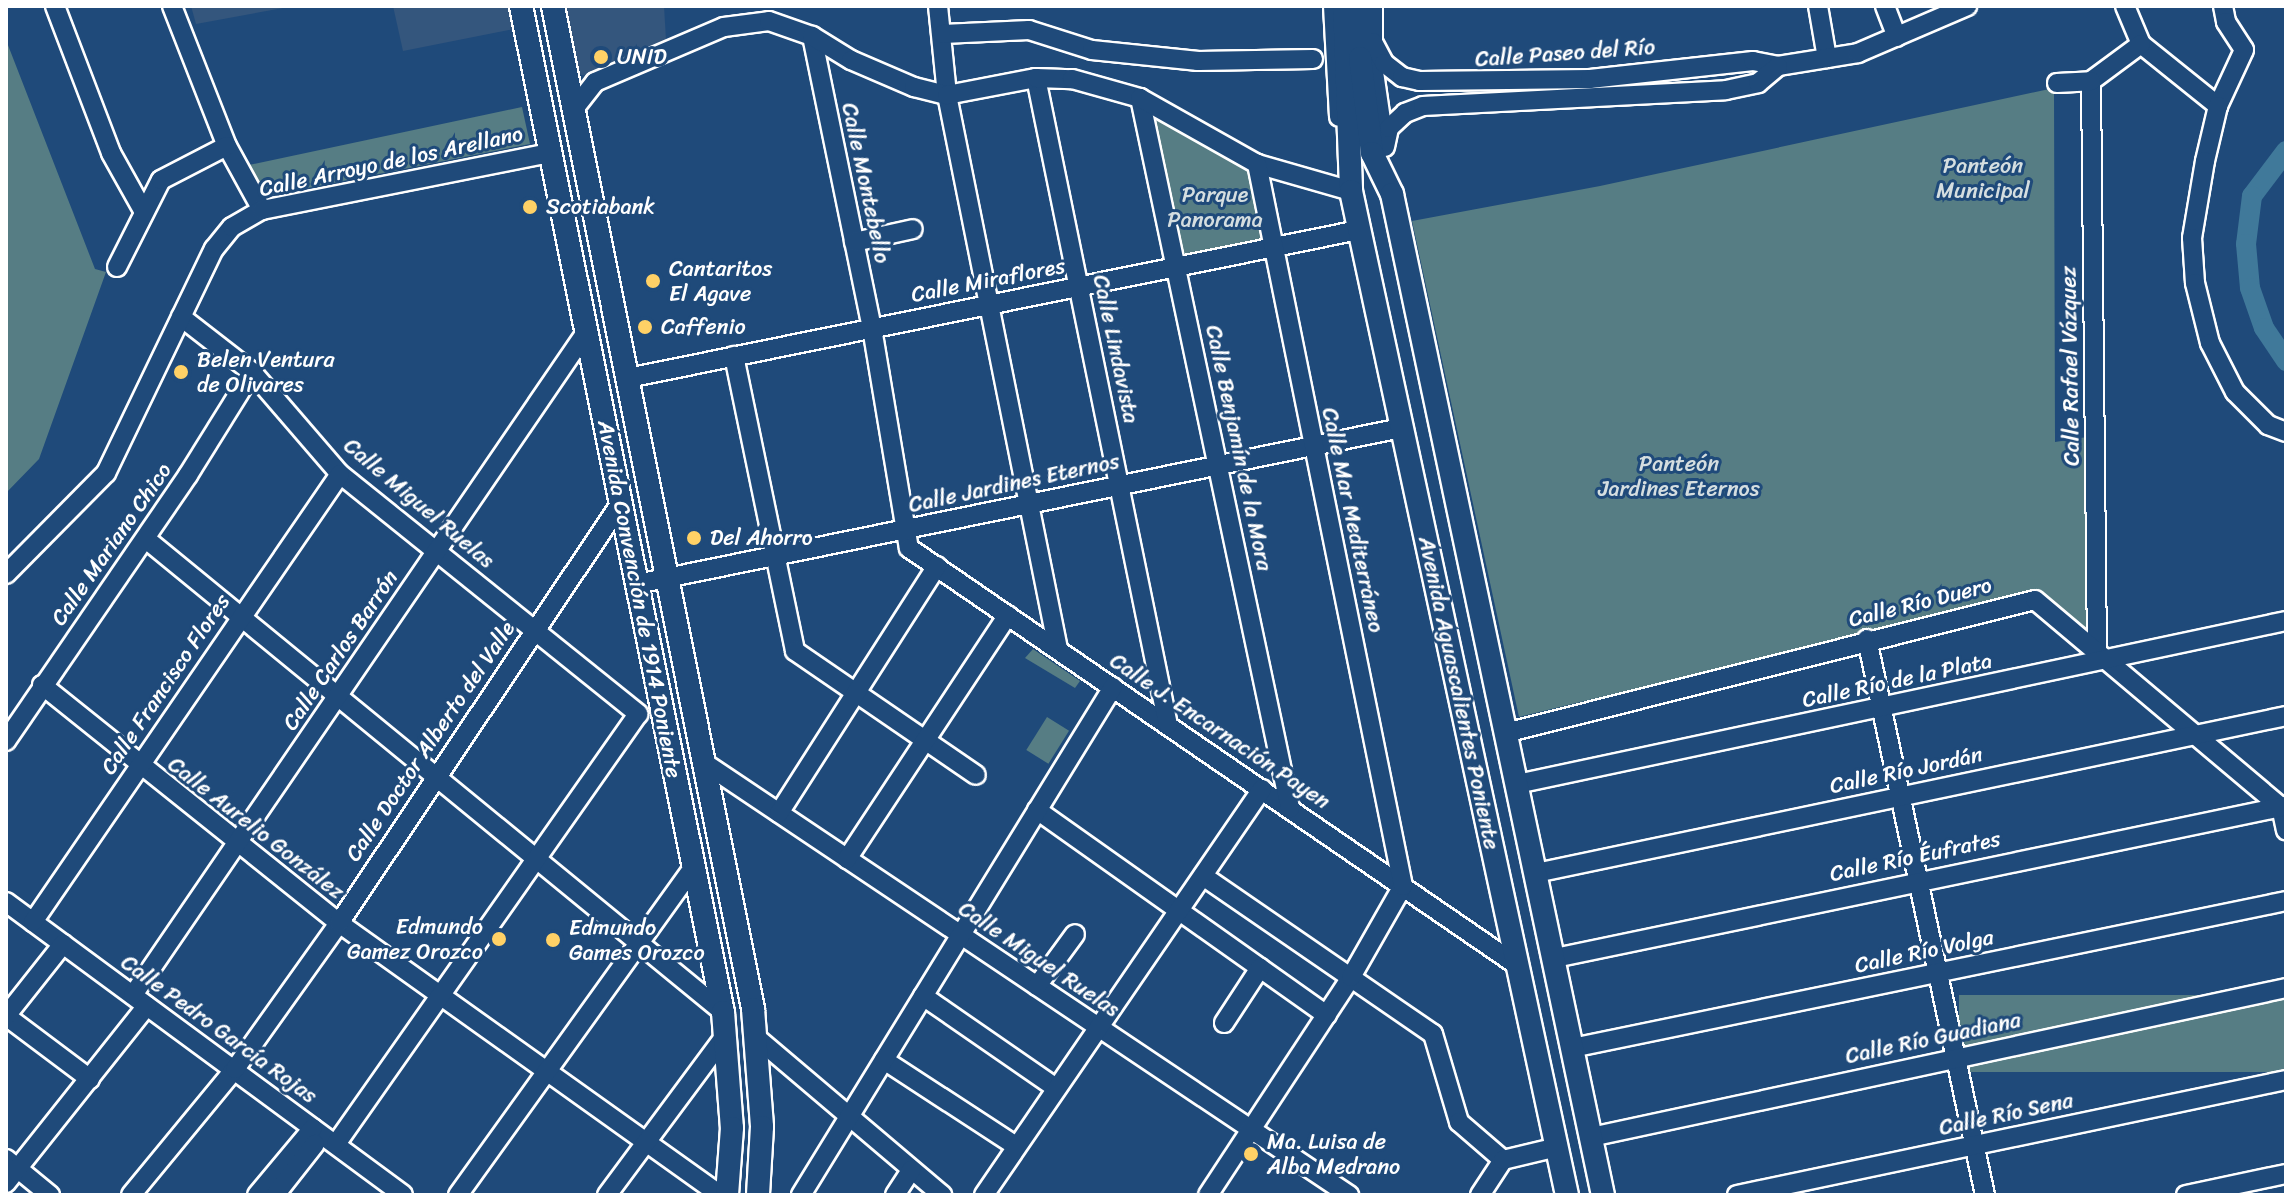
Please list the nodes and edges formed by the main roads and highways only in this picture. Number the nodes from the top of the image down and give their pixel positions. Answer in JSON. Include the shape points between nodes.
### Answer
{"nodes":[{"id":1,"x":521,"y":6,"type":"edge"},
{"id":2,"x":553,"y":6,"type":"edge"},
{"id":3,"x":1344,"y":6,"type":"edge"},
{"id":4,"x":1360,"y":6,"type":"edge"},
{"id":5,"x":724,"y":1195,"type":"edge"},
{"id":6,"x":758,"y":1195,"type":"edge"},
{"id":7,"x":1567,"y":1195,"type":"edge"},
{"id":8,"x":1603,"y":1195,"type":"edge"}],
"edges":[{"from":1,"to":5,"type":"main road","name":"Avenida Convención de 1914 Poniente","via":[[723,1012],[732,1128]]},
{"from":2,"to":6,"type":"main road","name":"Avenida Convención de 1914 Poniente","via":[[757,1038],[762,1127]]},
{"from":3,"to":7,"type":"main road","name":"Avenida Aguascalientes Poniente","via":[[1351,191]]},
{"from":4,"to":8,"type":"main road","name":"Avenida Aguascalientes Poniente","via":[[1360,58],[1372,153],[1392,194]]}]}
